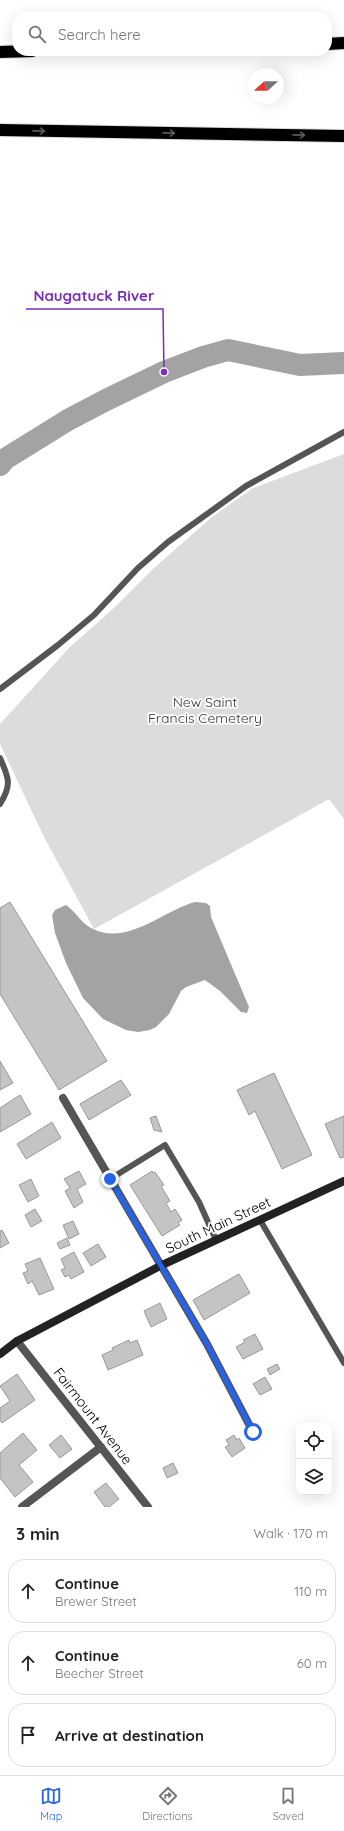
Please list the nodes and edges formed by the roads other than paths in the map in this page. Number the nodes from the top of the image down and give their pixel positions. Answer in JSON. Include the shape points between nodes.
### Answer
{"nodes":[{"id":1,"x":344,"y":43,"type":"edge"},
{"id":2,"x":332,"y":44,"type":"edge"},
{"id":3,"x":0,"y":52,"type":"edge"},
{"id":4,"x":12,"y":52,"type":"edge"},
{"id":5,"x":0,"y":130,"type":"edge"},
{"id":6,"x":344,"y":136,"type":"edge"},
{"id":7,"x":344,"y":432,"type":"edge"},
{"id":8,"x":0,"y":689,"type":"edge"},
{"id":9,"x":0,"y":758,"type":"edge"},
{"id":10,"x":0,"y":804,"type":"edge"},
{"id":11,"x":63,"y":1098,"type":"dead end"},
{"id":12,"x":110,"y":1179,"type":"junction"},
{"id":13,"x":344,"y":1181,"type":"edge"},
{"id":14,"x":260,"y":1220,"type":"junction"},
{"id":15,"x":216,"y":1240,"type":"junction"},
{"id":16,"x":160,"y":1266,"type":"junction"},
{"id":17,"x":17,"y":1341,"type":"junction"},
{"id":18,"x":0,"y":1354,"type":"edge"},
{"id":19,"x":344,"y":1363,"type":"edge"},
{"id":20,"x":253,"y":1432,"type":"dead end"},
{"id":21,"x":101,"y":1447,"type":"junction"},
{"id":22,"x":22,"y":1507,"type":"edge"},
{"id":23,"x":148,"y":1507,"type":"edge"}],
"edges":[{"from":1,"to":2,"type":"highway"},
{"from":3,"to":4,"type":"highway"},
{"from":5,"to":6,"type":"highway","one_way":true},
{"from":7,"to":8,"type":"lane","via":[[246,486],[180,532],[138,568],[94,615]]},
{"from":9,"to":10,"type":"lane","via":[[7,773],[8,791]]},
{"from":11,"to":12,"type":"street"},
{"from":12,"to":15,"type":"lane","via":[[165,1145],[199,1202]]},
{"from":12,"to":16,"type":"street"},
{"from":13,"to":14,"type":"main road","name":"South Main Street"},
{"from":14,"to":15,"type":"main road","name":"South Main Street"},
{"from":14,"to":19,"type":"lane"},
{"from":15,"to":16,"type":"main road","name":"South Main Street"},
{"from":16,"to":17,"type":"main road","name":"South Main Street"},
{"from":16,"to":20,"type":"street","via":[[207,1344]]},
{"from":17,"to":18,"type":"main road","name":"South Main Street"},
{"from":17,"to":21,"type":"street","name":"Fairmount Avenue"},
{"from":21,"to":22,"type":"street"},
{"from":21,"to":23,"type":"street","name":"Fairmount Avenue"}]}
